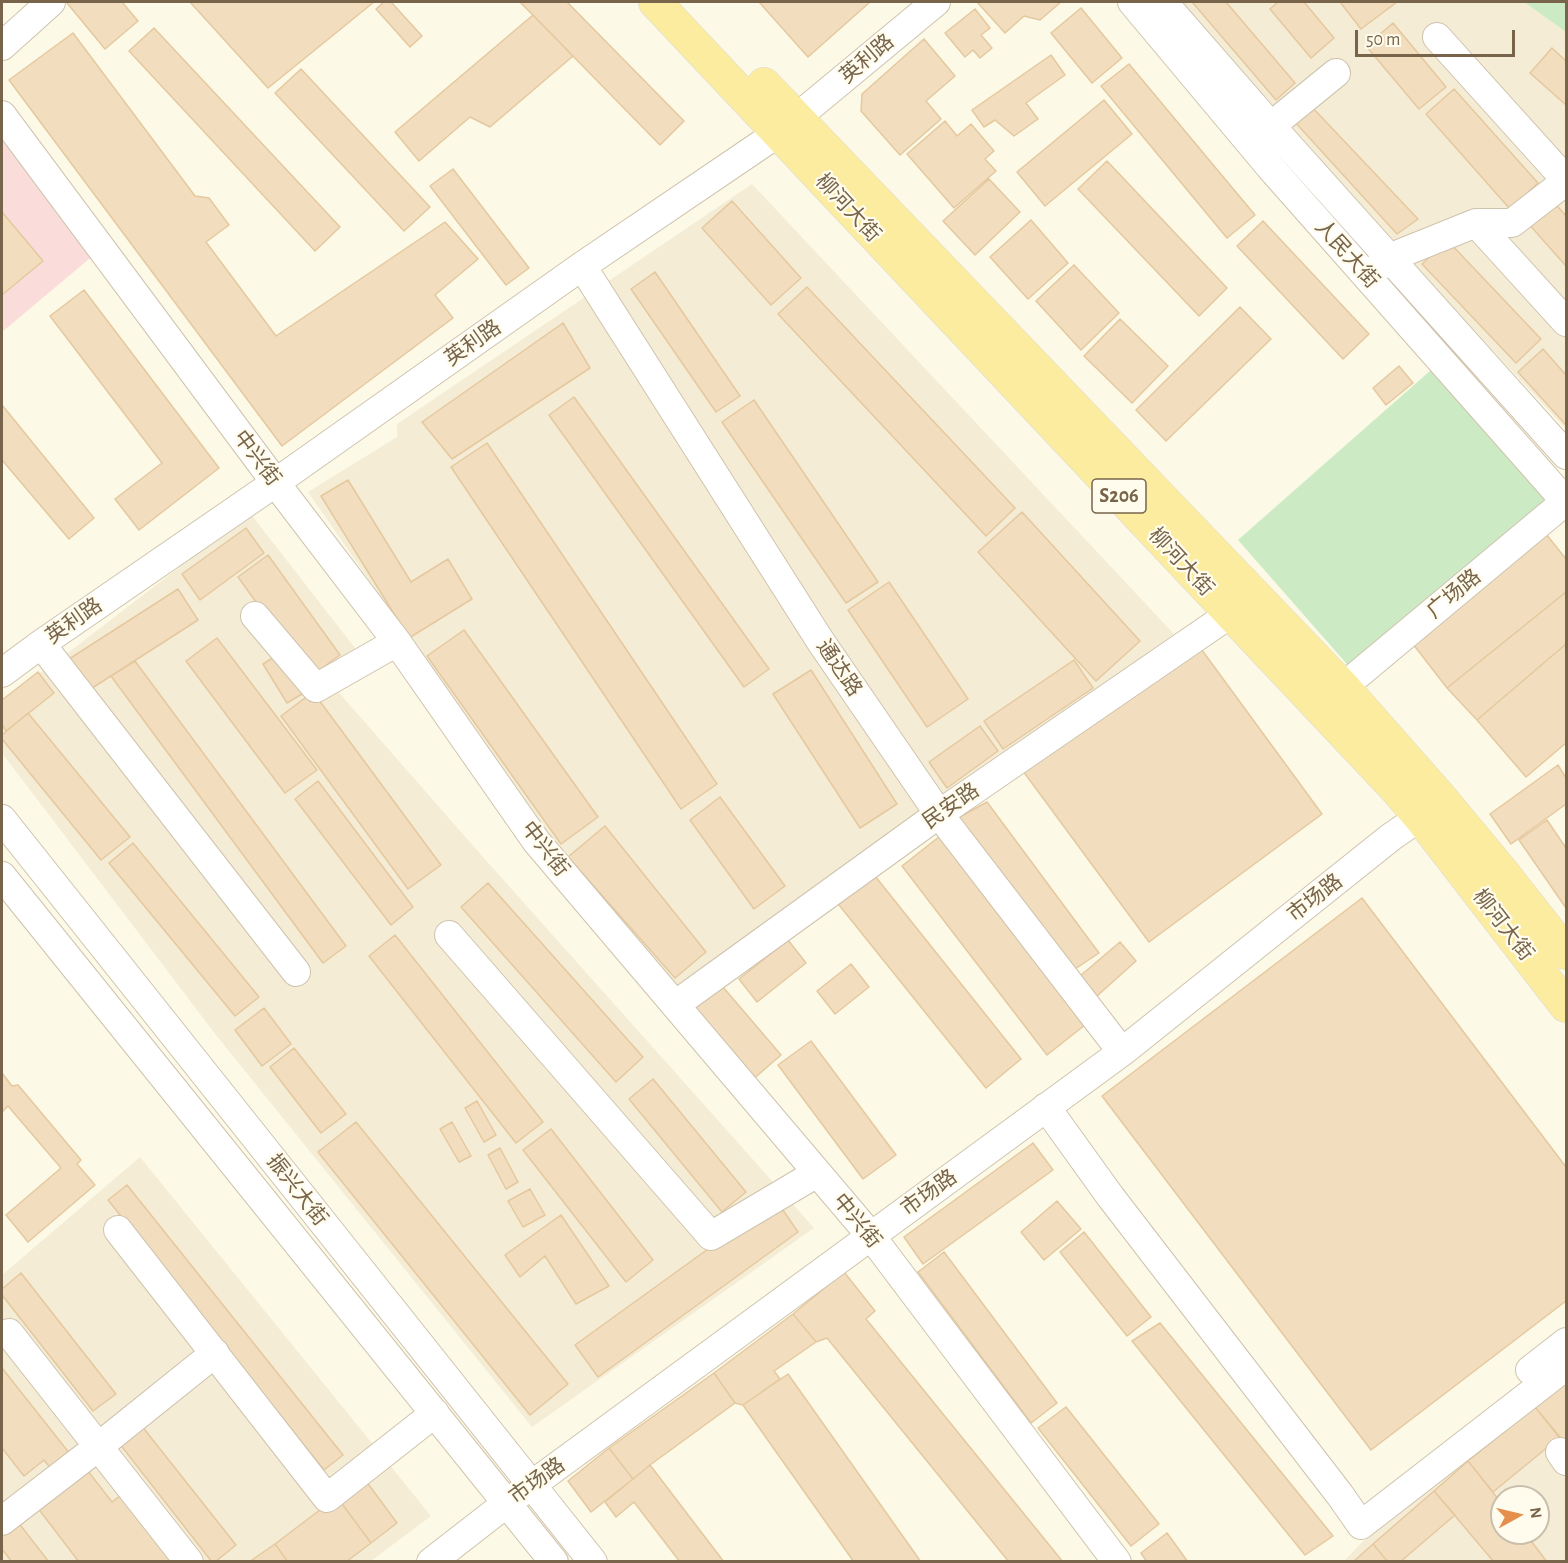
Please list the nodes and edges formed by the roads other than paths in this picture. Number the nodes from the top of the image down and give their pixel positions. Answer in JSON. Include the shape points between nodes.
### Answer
{"nodes":[{"id":1,"x":51,"y":2,"type":"edge"},
{"id":2,"x":655,"y":2,"type":"edge"},
{"id":3,"x":686,"y":2,"type":"edge"},
{"id":4,"x":936,"y":2,"type":"edge"},
{"id":5,"x":1132,"y":2,"type":"edge"},
{"id":6,"x":1163,"y":2,"type":"edge"},
{"id":7,"x":1437,"y":37,"type":"dead end"},
{"id":8,"x":2,"y":46,"type":"edge"},
{"id":9,"x":1336,"y":73,"type":"dead end"},
{"id":10,"x":2,"y":115,"type":"edge"},
{"id":11,"x":787,"y":126,"type":"junction"},
{"id":12,"x":1271,"y":126,"type":"junction"},
{"id":13,"x":1566,"y":181,"type":"edge"},
{"id":14,"x":1476,"y":223,"type":"junction"},
{"id":15,"x":1389,"y":258,"type":"junction"},
{"id":16,"x":582,"y":266,"type":"junction"},
{"id":17,"x":1367,"y":276,"type":"junction"},
{"id":18,"x":1566,"y":322,"type":"edge"},
{"id":19,"x":1566,"y":455,"type":"edge"},
{"id":20,"x":275,"y":483,"type":"junction"},
{"id":21,"x":1566,"y":501,"type":"edge"},
{"id":22,"x":1230,"y":614,"type":"junction"},
{"id":23,"x":255,"y":616,"type":"dead end"},
{"id":24,"x":397,"y":642,"type":"junction"},
{"id":25,"x":41,"y":644,"type":"junction"},
{"id":26,"x":2,"y":673,"type":"edge"},
{"id":27,"x":1343,"y":687,"type":"junction"},
{"id":28,"x":939,"y":814,"type":"junction"},
{"id":29,"x":1420,"y":817,"type":"junction"},
{"id":30,"x":2,"y":819,"type":"edge"},
{"id":31,"x":2,"y":876,"type":"edge"},
{"id":32,"x":450,"y":935,"type":"dead end"},
{"id":33,"x":1566,"y":953,"type":"edge"},
{"id":34,"x":296,"y":972,"type":"dead end"},
{"id":35,"x":675,"y":1005,"type":"junction"},
{"id":36,"x":1566,"y":1006,"type":"edge"},
{"id":37,"x":1122,"y":1052,"type":"junction"},
{"id":38,"x":1046,"y":1107,"type":"junction"},
{"id":39,"x":817,"y":1173,"type":"junction"},
{"id":40,"x":118,"y":1230,"type":"dead end"},
{"id":41,"x":871,"y":1236,"type":"junction"},
{"id":42,"x":9,"y":1333,"type":"dead end"},
{"id":43,"x":1566,"y":1342,"type":"edge"},
{"id":44,"x":214,"y":1353,"type":"junction"},
{"id":45,"x":1566,"y":1366,"type":"edge"},
{"id":46,"x":435,"y":1413,"type":"junction"},
{"id":47,"x":98,"y":1447,"type":"junction"},
{"id":48,"x":531,"y":1485,"type":"junction"},
{"id":49,"x":507,"y":1503,"type":"junction"},
{"id":50,"x":1355,"y":1517,"type":"junction"},
{"id":51,"x":2,"y":1521,"type":"edge"},
{"id":52,"x":189,"y":1562,"type":"edge"},
{"id":53,"x":431,"y":1562,"type":"edge"},
{"id":54,"x":554,"y":1562,"type":"edge"},
{"id":55,"x":593,"y":1562,"type":"edge"},
{"id":56,"x":1117,"y":1562,"type":"edge"}],
"edges":[{"from":1,"to":8,"type":"street"},
{"from":2,"to":11,"type":"main road","name":"柳河大街","number":"S206"},
{"from":3,"to":11,"type":"main road","name":"柳河大街","number":"S206"},
{"from":4,"to":11,"type":"street","name":"英利路"},
{"from":5,"to":17,"type":"street","name":"人民大街"},
{"from":6,"to":12,"type":"street","name":"人民大街"},
{"from":7,"to":13,"type":"street"},
{"from":9,"to":12,"type":"street"},
{"from":10,"to":20,"type":"street","name":"中兴街"},
{"from":11,"to":16,"type":"street","name":"英利路"},
{"from":11,"to":22,"type":"main road","name":"柳河大街","number":"S206"},
{"from":11,"to":27,"type":"main road","name":"柳河大街","number":"S206"},
{"from":12,"to":15,"type":"street","name":"人民大街"},
{"from":13,"to":14,"type":"street","via":[[1512,223]]},
{"from":14,"to":15,"type":"street"},
{"from":14,"to":18,"type":"street"},
{"from":15,"to":17,"type":"street"},
{"from":15,"to":19,"type":"street","name":"人民大街"},
{"from":16,"to":20,"type":"street","name":"英利路"},
{"from":16,"to":28,"type":"street","name":"通达路","via":[[821,642]]},
{"from":17,"to":21,"type":"street","name":"人民大街"},
{"from":20,"to":24,"type":"street","name":"中兴街"},
{"from":20,"to":25,"type":"street","name":"英利路"},
{"from":21,"to":27,"type":"street","name":"广场路"},
{"from":22,"to":28,"type":"street","name":"民安路"},
{"from":22,"to":29,"type":"main road","name":"柳河大街","number":"S206"},
{"from":23,"to":24,"type":"street","via":[[316,688]]},
{"from":24,"to":35,"type":"street","name":"中兴街","via":[[536,841]]},
{"from":25,"to":26,"type":"street","name":"英利路"},
{"from":25,"to":34,"type":"street"},
{"from":27,"to":33,"type":"main road","name":"柳河大街","number":"S206","via":[[1449,807]]},
{"from":28,"to":35,"type":"street","name":"民安路"},
{"from":28,"to":37,"type":"street","name":"通达路"},
{"from":29,"to":36,"type":"main road","name":"柳河大街","number":"S206"},
{"from":29,"to":37,"type":"street","name":"市场路"},
{"from":30,"to":48,"type":"street","name":"振兴大街"},
{"from":31,"to":46,"type":"street","name":"振兴大街"},
{"from":32,"to":39,"type":"street","via":[[711,1236]]},
{"from":35,"to":39,"type":"street","name":"中兴街"},
{"from":37,"to":38,"type":"street","name":"市场路"},
{"from":38,"to":41,"type":"street","name":"市场路"},
{"from":38,"to":50,"type":"street"},
{"from":39,"to":41,"type":"street","name":"中兴街"},
{"from":40,"to":44,"type":"street"},
{"from":41,"to":48,"type":"street","name":"市场路"},
{"from":41,"to":56,"type":"street","name":"中兴街"},
{"from":42,"to":47,"type":"street"},
{"from":43,"to":50,"type":"street"},
{"from":44,"to":46,"type":"street","via":[[327,1498]]},
{"from":44,"to":47,"type":"street"},
{"from":45,"to":50,"type":"street"},
{"from":46,"to":49,"type":"street","name":"振兴大街"},
{"from":47,"to":51,"type":"street"},
{"from":47,"to":52,"type":"street"},
{"from":48,"to":49,"type":"street","name":"市场路"},
{"from":48,"to":55,"type":"street","name":"振兴大街"},
{"from":49,"to":53,"type":"street","name":"市场路"},
{"from":49,"to":54,"type":"street","name":"振兴大街"}]}
